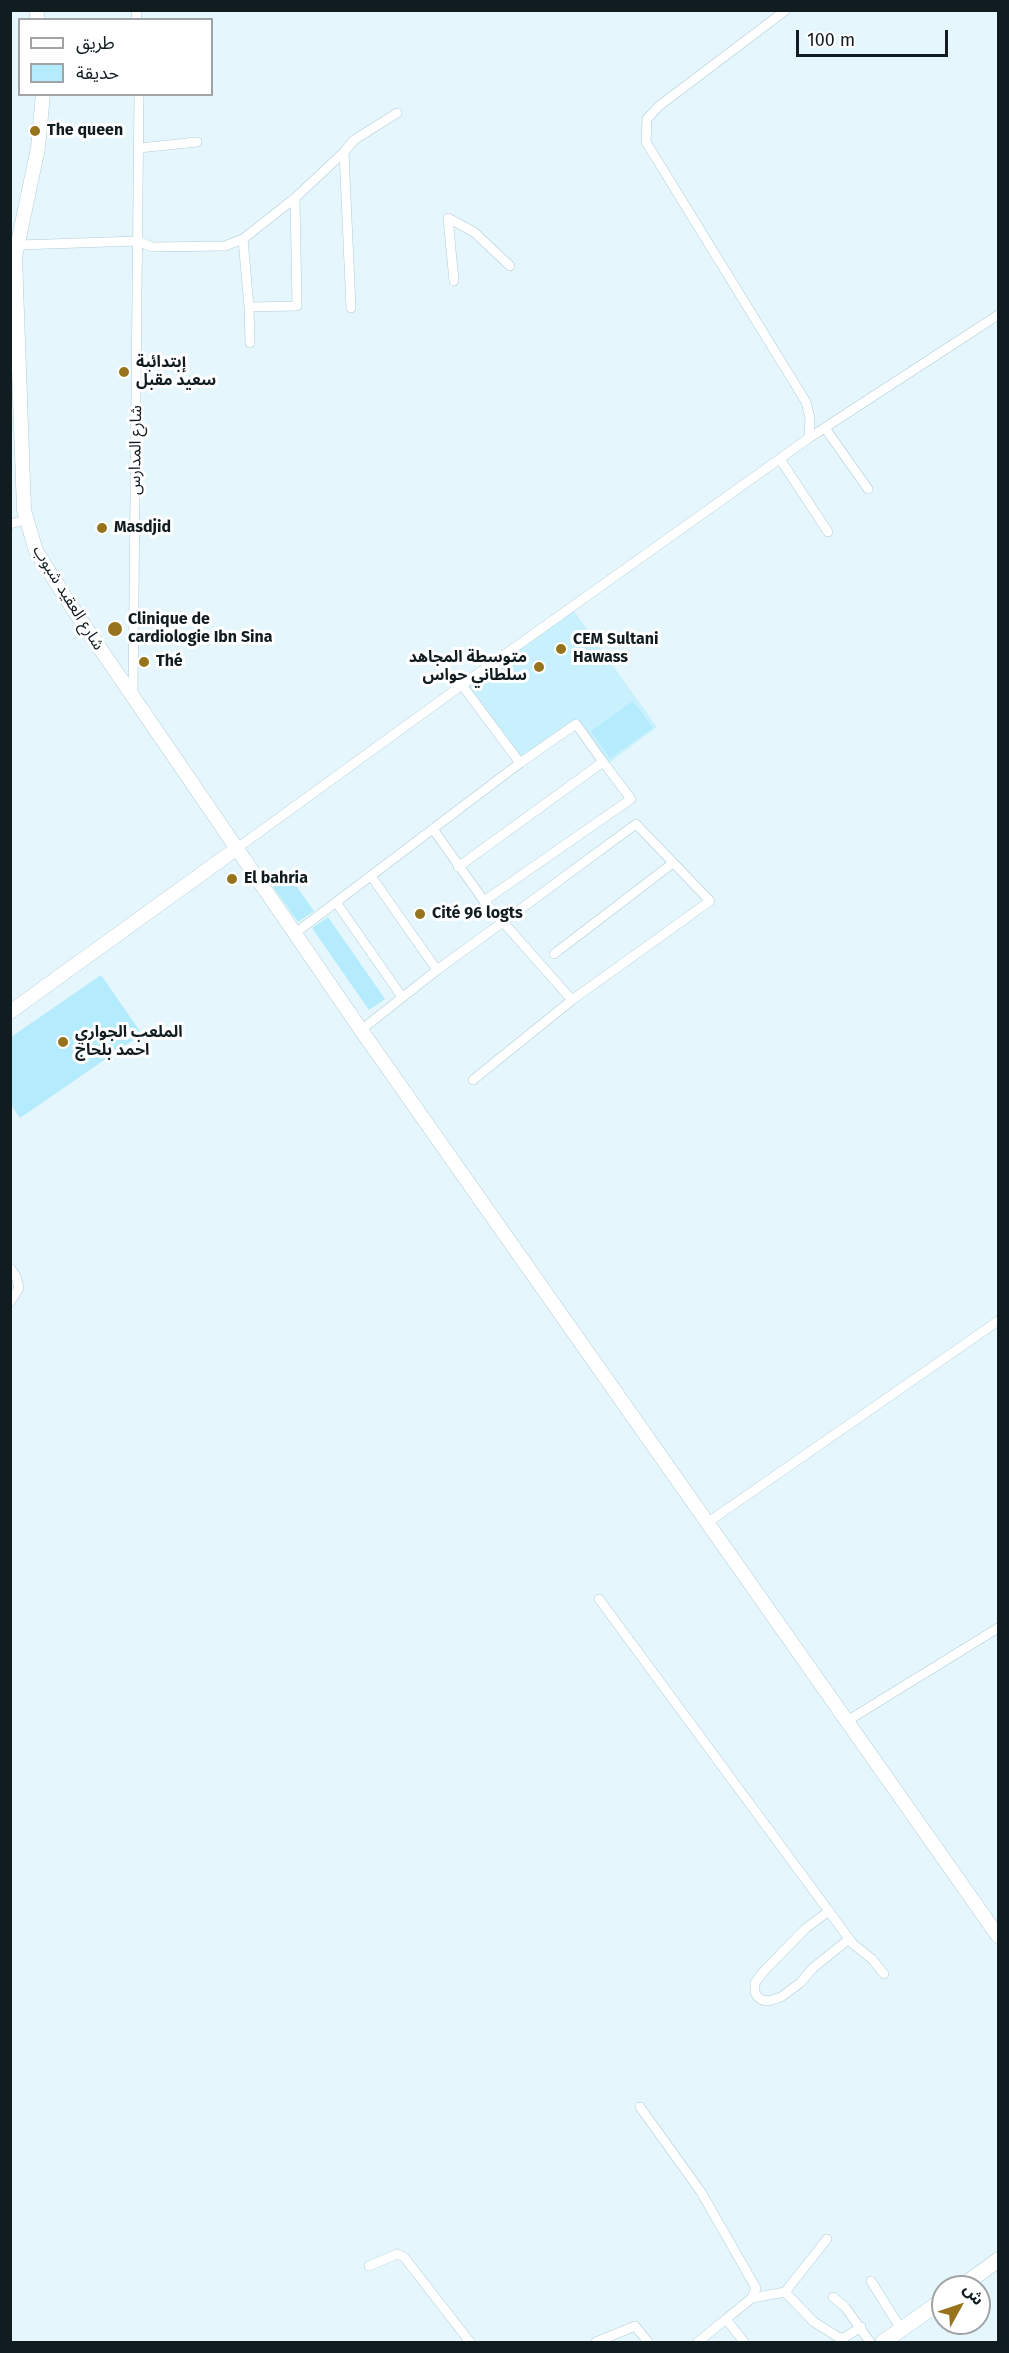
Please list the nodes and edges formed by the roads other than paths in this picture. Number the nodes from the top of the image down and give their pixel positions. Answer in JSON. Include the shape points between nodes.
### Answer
{"nodes":[{"id":1,"x":786,"y":10,"type":"edge"},
{"id":2,"x":43,"y":96,"type":"edge"},
{"id":3,"x":139,"y":96,"type":"edge"},
{"id":4,"x":397,"y":113,"type":"dead end"},
{"id":5,"x":197,"y":142,"type":"dead end"},
{"id":6,"x":140,"y":148,"type":"junction"},
{"id":7,"x":344,"y":152,"type":"junction"},
{"id":8,"x":295,"y":198,"type":"junction"},
{"id":9,"x":243,"y":239,"type":"junction"},
{"id":10,"x":138,"y":241,"type":"junction"},
{"id":11,"x":15,"y":253,"type":"edge"},
{"id":12,"x":510,"y":266,"type":"dead end"},
{"id":13,"x":454,"y":281,"type":"dead end"},
{"id":14,"x":249,"y":307,"type":"junction"},
{"id":15,"x":351,"y":308,"type":"dead end"},
{"id":16,"x":999,"y":315,"type":"edge"},
{"id":17,"x":250,"y":343,"type":"dead end"},
{"id":18,"x":825,"y":428,"type":"junction"},
{"id":19,"x":809,"y":438,"type":"junction"},
{"id":20,"x":780,"y":459,"type":"junction"},
{"id":21,"x":868,"y":489,"type":"dead end"},
{"id":22,"x":25,"y":520,"type":"junction"},
{"id":23,"x":10,"y":524,"type":"edge"},
{"id":24,"x":828,"y":532,"type":"dead end"},
{"id":25,"x":462,"y":685,"type":"junction"},
{"id":26,"x":133,"y":696,"type":"junction"},
{"id":27,"x":603,"y":762,"type":"junction"},
{"id":28,"x":520,"y":763,"type":"junction"},
{"id":29,"x":433,"y":829,"type":"junction"},
{"id":30,"x":236,"y":849,"type":"junction"},
{"id":31,"x":673,"y":863,"type":"junction"},
{"id":32,"x":458,"y":867,"type":"junction"},
{"id":33,"x":371,"y":876,"type":"junction"},
{"id":34,"x":484,"y":901,"type":"junction"},
{"id":35,"x":336,"y":902,"type":"junction"},
{"id":36,"x":502,"y":922,"type":"junction"},
{"id":37,"x":294,"y":934,"type":"junction"},
{"id":38,"x":554,"y":954,"type":"dead end"},
{"id":39,"x":437,"y":970,"type":"junction"},
{"id":40,"x":402,"y":998,"type":"junction"},
{"id":41,"x":572,"y":1000,"type":"junction"},
{"id":42,"x":10,"y":1012,"type":"edge"},
{"id":43,"x":361,"y":1030,"type":"junction"},
{"id":44,"x":473,"y":1080,"type":"dead end"},
{"id":45,"x":10,"y":1268,"type":"edge"},
{"id":46,"x":10,"y":1302,"type":"edge"},
{"id":47,"x":999,"y":1321,"type":"edge"},
{"id":48,"x":708,"y":1523,"type":"junction"},
{"id":49,"x":599,"y":1599,"type":"dead end"},
{"id":50,"x":999,"y":1628,"type":"edge"},
{"id":51,"x":847,"y":1721,"type":"junction"},
{"id":52,"x":829,"y":1911,"type":"junction"},
{"id":53,"x":999,"y":1936,"type":"edge"},
{"id":54,"x":849,"y":1939,"type":"junction"},
{"id":55,"x":884,"y":1974,"type":"dead end"},
{"id":56,"x":640,"y":2107,"type":"dead end"},
{"id":57,"x":827,"y":2239,"type":"dead end"},
{"id":58,"x":999,"y":2260,"type":"edge"},
{"id":59,"x":369,"y":2266,"type":"dead end"},
{"id":60,"x":978,"y":2275,"type":"edge"},
{"id":61,"x":871,"y":2281,"type":"dead end"},
{"id":62,"x":785,"y":2292,"type":"junction"},
{"id":63,"x":833,"y":2297,"type":"dead end"},
{"id":64,"x":752,"y":2298,"type":"junction"},
{"id":65,"x":931,"y":2308,"type":"edge"},
{"id":66,"x":726,"y":2319,"type":"junction"},
{"id":67,"x":861,"y":2327,"type":"junction"},
{"id":68,"x":901,"y":2329,"type":"junction"},
{"id":69,"x":887,"y":2341,"type":"edge"},
{"id":70,"x":470,"y":2343,"type":"edge"},
{"id":71,"x":596,"y":2343,"type":"edge"},
{"id":72,"x":648,"y":2343,"type":"edge"},
{"id":73,"x":698,"y":2343,"type":"edge"},
{"id":74,"x":744,"y":2343,"type":"edge"},
{"id":75,"x":870,"y":2343,"type":"edge"}],
"edges":[{"from":1,"to":19,"type":"street","via":[[659,106],[647,120],[646,142],[806,402]]},
{"from":2,"to":11,"type":"main road","name":"شارع العقيد شبوب","via":[[38,148]]},
{"from":3,"to":6,"type":"street","name":"شارع المدارس"},
{"from":4,"to":7,"type":"street","via":[[354,140]]},
{"from":5,"to":6,"type":"street"},
{"from":6,"to":10,"type":"street","name":"شارع المدارس"},
{"from":7,"to":8,"type":"street"},
{"from":7,"to":15,"type":"street"},
{"from":8,"to":9,"type":"street"},
{"from":8,"to":14,"type":"street","via":[[297,306]]},
{"from":9,"to":10,"type":"street","via":[[225,246],[152,247]]},
{"from":9,"to":14,"type":"street"},
{"from":10,"to":11,"type":"street"},
{"from":10,"to":26,"type":"street","name":"شارع المدارس"},
{"from":11,"to":22,"type":"main road","name":"شارع العقيد شبوب"},
{"from":12,"to":13,"type":"street","via":[[474,232],[448,218]]},
{"from":14,"to":17,"type":"street"},
{"from":16,"to":18,"type":"street"},
{"from":18,"to":19,"type":"street"},
{"from":18,"to":21,"type":"street"},
{"from":19,"to":20,"type":"street"},
{"from":20,"to":24,"type":"street"},
{"from":20,"to":25,"type":"street"},
{"from":22,"to":23,"type":"street"},
{"from":22,"to":26,"type":"main road","name":"شارع العقيد شبوب","via":[[36,550]]},
{"from":25,"to":28,"type":"street"},
{"from":25,"to":30,"type":"street"},
{"from":26,"to":30,"type":"main road","name":"شارع العقيد شبوب"},
{"from":27,"to":28,"type":"street","via":[[576,724]]},
{"from":27,"to":32,"type":"street"},
{"from":27,"to":34,"type":"street","via":[[630,799]]},
{"from":28,"to":29,"type":"street"},
{"from":29,"to":32,"type":"street"},
{"from":29,"to":33,"type":"street"},
{"from":30,"to":37,"type":"main road","name":"شارع العقيد شبوب"},
{"from":30,"to":42,"type":"main road"},
{"from":31,"to":36,"type":"street","via":[[636,824]]},
{"from":31,"to":38,"type":"street"},
{"from":31,"to":41,"type":"street","via":[[710,901]]},
{"from":32,"to":34,"type":"street"},
{"from":33,"to":35,"type":"street"},
{"from":33,"to":39,"type":"street"},
{"from":34,"to":36,"type":"street"},
{"from":35,"to":37,"type":"street"},
{"from":35,"to":40,"type":"street"},
{"from":36,"to":39,"type":"street"},
{"from":36,"to":41,"type":"street"},
{"from":37,"to":43,"type":"main road","name":"شارع العقيد شبوب"},
{"from":39,"to":40,"type":"street"},
{"from":40,"to":43,"type":"street"},
{"from":41,"to":44,"type":"street"},
{"from":43,"to":48,"type":"main road","name":"شارع العقيد شبوب"},
{"from":45,"to":46,"type":"street","via":[[19,1288]]},
{"from":47,"to":48,"type":"street"},
{"from":48,"to":51,"type":"main road","name":"شارع العقيد شبوب"},
{"from":49,"to":52,"type":"street"},
{"from":50,"to":51,"type":"street"},
{"from":51,"to":53,"type":"main road","name":"شارع العقيد شبوب"},
{"from":52,"to":54,"type":"street"},
{"from":52,"to":54,"type":"street","via":[[806,1928],[763,1972],[755,1983],[757,1996],[769,2001],[781,1997]]},
{"from":54,"to":55,"type":"street"},
{"from":56,"to":64,"type":"street","via":[[701,2193],[736,2251],[756,2288]]},
{"from":57,"to":62,"type":"street"},
{"from":58,"to":60,"type":"main road"},
{"from":59,"to":70,"type":"street","via":[[397,2254],[404,2257]]},
{"from":61,"to":68,"type":"street"},
{"from":62,"to":64,"type":"street"},
{"from":62,"to":67,"type":"street","via":[[814,2322],[838,2337],[844,2338]]},
{"from":63,"to":67,"type":"street"},
{"from":64,"to":66,"type":"street"},
{"from":65,"to":68,"type":"main road"},
{"from":66,"to":73,"type":"street"},
{"from":66,"to":74,"type":"street"},
{"from":67,"to":75,"type":"street"},
{"from":68,"to":69,"type":"main road"},
{"from":71,"to":72,"type":"street","via":[[635,2326]]}]}
